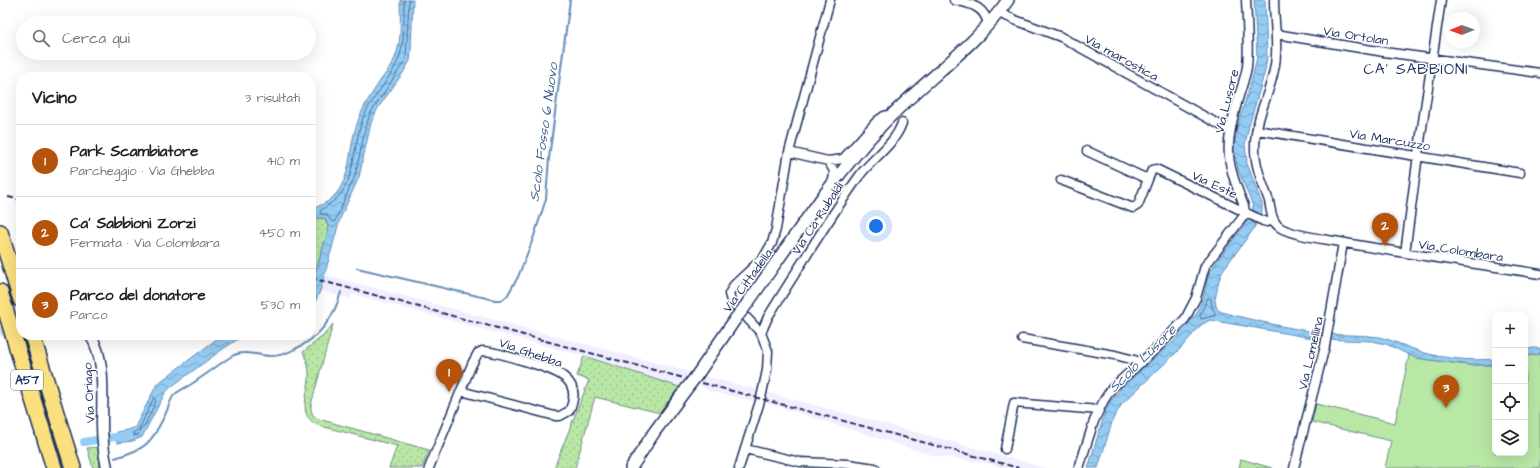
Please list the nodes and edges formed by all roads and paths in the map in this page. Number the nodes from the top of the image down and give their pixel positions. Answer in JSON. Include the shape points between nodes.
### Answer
{"nodes":[{"id":1,"x":830,"y":0,"type":"edge"},
{"id":2,"x":954,"y":0,"type":"edge"},
{"id":3,"x":1008,"y":0,"type":"edge"},
{"id":4,"x":1246,"y":0,"type":"edge"},
{"id":5,"x":1274,"y":0,"type":"edge"},
{"id":6,"x":1441,"y":0,"type":"edge"},
{"id":7,"x":999,"y":13,"type":"junction"},
{"id":8,"x":988,"y":25,"type":"junction"},
{"id":9,"x":1276,"y":34,"type":"junction"},
{"id":10,"x":1432,"y":58,"type":"junction"},
{"id":11,"x":1540,"y":73,"type":"edge"},
{"id":12,"x":893,"y":113,"type":"junction"},
{"id":13,"x":902,"y":123,"type":"dead end"},
{"id":14,"x":1230,"y":129,"type":"junction"},
{"id":15,"x":1257,"y":130,"type":"junction"},
{"id":16,"x":1087,"y":151,"type":"dead end"},
{"id":17,"x":788,"y":152,"type":"junction"},
{"id":18,"x":1418,"y":155,"type":"junction"},
{"id":19,"x":828,"y":161,"type":"junction"},
{"id":20,"x":1520,"y":173,"type":"dead end"},
{"id":21,"x":1150,"y":177,"type":"junction"},
{"id":22,"x":1061,"y":180,"type":"dead end"},
{"id":23,"x":832,"y":185,"type":"junction"},
{"id":24,"x":1247,"y":213,"type":"junction"},
{"id":25,"x":1274,"y":220,"type":"junction"},
{"id":26,"x":0,"y":232,"type":"edge"},
{"id":27,"x":1343,"y":243,"type":"junction"},
{"id":28,"x":1404,"y":253,"type":"junction"},
{"id":29,"x":1540,"y":274,"type":"edge"},
{"id":30,"x":16,"y":284,"type":"edge"},
{"id":31,"x":0,"y":292,"type":"edge"},
{"id":32,"x":761,"y":333,"type":"junction"},
{"id":33,"x":1022,"y":339,"type":"dead end"},
{"id":34,"x":34,"y":340,"type":"edge"},
{"id":35,"x":93,"y":340,"type":"edge"},
{"id":36,"x":1142,"y":362,"type":"junction"},
{"id":37,"x":462,"y":388,"type":"junction"},
{"id":38,"x":1099,"y":410,"type":"junction"},
{"id":39,"x":745,"y":448,"type":"junction"},
{"id":40,"x":1005,"y":449,"type":"dead end"},
{"id":41,"x":855,"y":466,"type":"edge"},
{"id":42,"x":54,"y":468,"type":"edge"},
{"id":43,"x":73,"y":468,"type":"edge"},
{"id":44,"x":107,"y":468,"type":"edge"},
{"id":45,"x":429,"y":468,"type":"edge"},
{"id":46,"x":632,"y":468,"type":"edge"},
{"id":47,"x":740,"y":468,"type":"edge"},
{"id":48,"x":875,"y":468,"type":"edge"},
{"id":49,"x":1079,"y":468,"type":"edge"},
{"id":50,"x":1294,"y":468,"type":"edge"}],
"edges":[{"from":1,"to":17,"type":"street","name":"Via Cà Rubaldi"},
{"from":2,"to":8,"type":"street","via":[[978,8],[986,14]]},
{"from":3,"to":7,"type":"main road","name":"Via Cittadella"},
{"from":4,"to":14,"type":"street","name":"Via Lusore","via":[[1247,68]]},
{"from":5,"to":9,"type":"street"},
{"from":6,"to":10,"type":"street"},
{"from":7,"to":8,"type":"main road","name":"Via Cittadella"},
{"from":7,"to":14,"type":"street","name":"Via marostica","via":[[1061,37]]},
{"from":8,"to":12,"type":"main road","name":"Via Cittadella"},
{"from":9,"to":10,"type":"street","name":"Via Ortolan"},
{"from":9,"to":15,"type":"street","via":[[1274,69]]},
{"from":10,"to":11,"type":"street","name":"Via Ortolan"},
{"from":10,"to":18,"type":"street"},
{"from":12,"to":19,"type":"street","name":"Via Cà Rubaldi","via":[[877,121],[845,158]]},
{"from":12,"to":23,"type":"main road","name":"Via Cittadella"},
{"from":13,"to":32,"type":"street","name":"Via Cà Rubaldi","via":[[897,134],[867,166],[852,187],[768,316]]},
{"from":14,"to":24,"type":"street","name":"Via Lusore","via":[[1230,168]]},
{"from":15,"to":18,"type":"street","name":"Via Marcuzzo"},
{"from":15,"to":25,"type":"street","via":[[1257,165]]},
{"from":16,"to":21,"type":"street","via":[[1145,178]]},
{"from":17,"to":19,"type":"street","name":"Via Cà Rubaldi"},
{"from":17,"to":32,"type":"street","name":"Via Cà Rubaldi","via":[[772,243],[764,257],[734,285],[729,294],[731,301]]},
{"from":18,"to":20,"type":"street","name":"Via Marcuzzo"},
{"from":18,"to":28,"type":"street"},
{"from":19,"to":23,"type":"street","name":"Via Cà Rubaldi","via":[[834,171]]},
{"from":21,"to":22,"type":"street","via":[[1138,205],[1133,208]]},
{"from":21,"to":24,"type":"street","name":"Via Este","via":[[1152,170],[1156,169]]},
{"from":23,"to":46,"type":"main road","name":"Via Cittadella","bridge":true,"via":[[654,432]]},
{"from":24,"to":25,"type":"street","name":"Via Este","via":[[1263,221]]},
{"from":24,"to":36,"type":"street","via":[[1205,266],[1196,298],[1185,319]]},
{"from":25,"to":27,"type":"street","name":"Via Colombara","via":[[1279,227],[1287,231]]},
{"from":26,"to":30,"type":"highway"},
{"from":27,"to":28,"type":"street","name":"Via Colombara"},
{"from":27,"to":50,"type":"street","name":"Via Lomellina","via":[[1325,346]]},
{"from":28,"to":29,"type":"street","name":"Via Colombara"},
{"from":31,"to":42,"type":"highway","number":"A57"},
{"from":32,"to":39,"type":"street","name":"Via Cà Rubaldi","via":[[768,351],[767,370]]},
{"from":33,"to":36,"type":"street"},
{"from":34,"to":43,"type":"highway","number":"A57"},
{"from":35,"to":44,"type":"street","name":"Via Oriago","via":[[99,357]]},
{"from":36,"to":38,"type":"street","via":[[1112,388]]},
{"from":37,"to":37,"type":"street","name":"Via Ghebba","via":[[555,416],[569,411],[573,398],[572,385],[557,372],[482,350],[478,353]]},
{"from":37,"to":45,"type":"street","name":"Via Ghebba"},
{"from":38,"to":40,"type":"street","via":[[1014,403]]},
{"from":38,"to":49,"type":"street"},
{"from":39,"to":41,"type":"street","via":[[800,462]]},
{"from":39,"to":47,"type":"street","name":"Via Cà Rubaldi"},
{"from":41,"to":48,"type":"street"}]}
